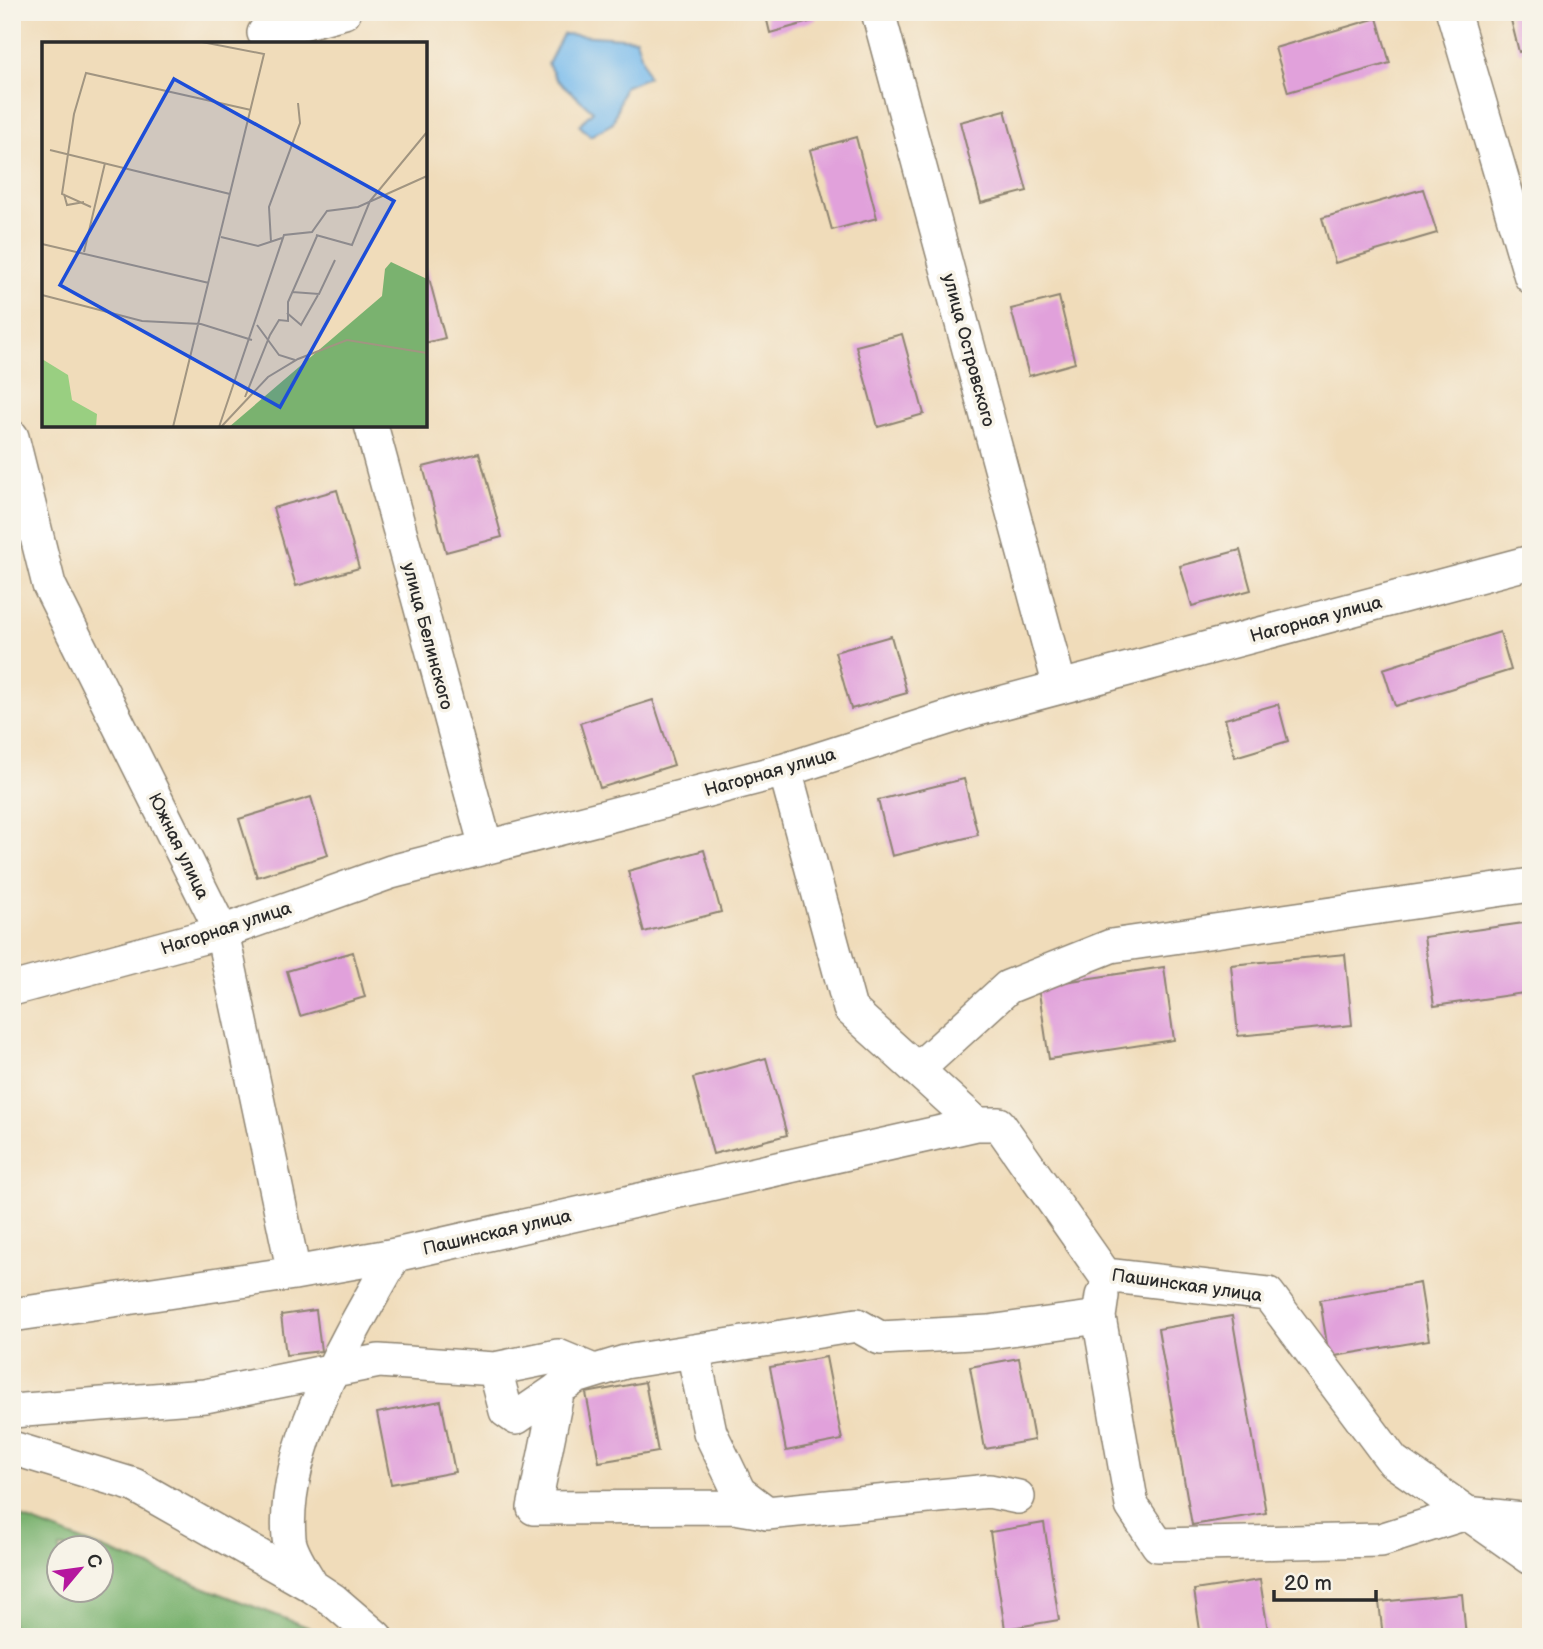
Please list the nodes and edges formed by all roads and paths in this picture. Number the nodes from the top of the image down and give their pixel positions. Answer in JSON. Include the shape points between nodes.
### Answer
{"nodes":[{"id":1,"x":344,"y":12,"type":"edge"},
{"id":2,"x":878,"y":12,"type":"edge"},
{"id":3,"x":1453,"y":12,"type":"edge"},
{"id":4,"x":263,"y":30,"type":"edge"},
{"id":5,"x":1531,"y":277,"type":"edge"},
{"id":6,"x":372,"y":427,"type":"edge"},
{"id":7,"x":12,"y":437,"type":"edge"},
{"id":8,"x":1531,"y":562,"type":"edge"},
{"id":9,"x":1060,"y":687,"type":"junction"},
{"id":10,"x":785,"y":770,"type":"junction"},
{"id":11,"x":486,"y":847,"type":"junction"},
{"id":12,"x":1531,"y":885,"type":"edge"},
{"id":13,"x":222,"y":932,"type":"junction"},
{"id":14,"x":12,"y":989,"type":"edge"},
{"id":15,"x":917,"y":1070,"type":"junction"},
{"id":16,"x":976,"y":1124,"type":"junction"},
{"id":17,"x":395,"y":1255,"type":"junction"},
{"id":18,"x":294,"y":1273,"type":"junction"},
{"id":19,"x":1105,"y":1275,"type":"junction"},
{"id":20,"x":12,"y":1315,"type":"edge"},
{"id":21,"x":1099,"y":1317,"type":"junction"},
{"id":22,"x":693,"y":1351,"type":"junction"},
{"id":23,"x":495,"y":1369,"type":"junction"},
{"id":24,"x":330,"y":1371,"type":"junction"},
{"id":25,"x":594,"y":1371,"type":"junction"},
{"id":26,"x":558,"y":1389,"type":"junction"},
{"id":27,"x":12,"y":1411,"type":"edge"},
{"id":28,"x":12,"y":1448,"type":"edge"},
{"id":29,"x":1018,"y":1497,"type":"dead end"},
{"id":30,"x":767,"y":1513,"type":"junction"},
{"id":31,"x":1466,"y":1513,"type":"junction"},
{"id":32,"x":1531,"y":1520,"type":"edge"},
{"id":33,"x":1531,"y":1558,"type":"edge"},
{"id":34,"x":312,"y":1586,"type":"junction"},
{"id":35,"x":376,"y":1637,"type":"edge"}],
"edges":[{"from":1,"to":4,"type":"street"},
{"from":2,"to":9,"type":"street","name":"улица Островского"},
{"from":3,"to":5,"type":"street"},
{"from":6,"to":11,"type":"street","name":"улица Белинского"},
{"from":7,"to":13,"type":"street","name":"Южная улица","via":[[49,585]]},
{"from":8,"to":9,"type":"street","name":"Нагорная улица"},
{"from":9,"to":10,"type":"street","name":"Нагорная улица"},
{"from":10,"to":11,"type":"street","name":"Нагорная улица"},
{"from":10,"to":15,"type":"street","name":"Пашинская улица","via":[[850,1009]]},
{"from":11,"to":13,"type":"street","name":"Нагорная улица","via":[[391,872]]},
{"from":12,"to":15,"type":"street","via":[[1111,946],[1008,987]]},
{"from":13,"to":14,"type":"street","name":"Нагорная улица"},
{"from":13,"to":18,"type":"street","name":"Южная улица"},
{"from":15,"to":16,"type":"street","name":"Пашинская улица"},
{"from":16,"to":17,"type":"street","name":"Пашинская улица"},
{"from":16,"to":19,"type":"street","name":"Пашинская улица","via":[[999,1124]]},
{"from":17,"to":18,"type":"street","name":"Пашинская улица"},
{"from":17,"to":24,"type":"street"},
{"from":18,"to":20,"type":"street","name":"Пашинская улица"},
{"from":19,"to":21,"type":"street"},
{"from":19,"to":31,"type":"street","name":"Пашинская улица","via":[[1268,1294],[1393,1461]]},
{"from":21,"to":22,"type":"street","via":[[989,1332],[880,1338],[858,1325]]},
{"from":21,"to":31,"type":"street","via":[[1132,1506],[1158,1545],[1381,1540]]},
{"from":22,"to":25,"type":"street"},
{"from":22,"to":30,"type":"street","via":[[710,1433],[739,1492]]},
{"from":23,"to":24,"type":"street","via":[[379,1361]]},
{"from":23,"to":25,"type":"street","via":[[558,1356]]},
{"from":23,"to":26,"type":"street","via":[[506,1410],[516,1418]]},
{"from":24,"to":27,"type":"street","via":[[205,1396]]},
{"from":24,"to":34,"type":"street","via":[[292,1480],[289,1540]]},
{"from":25,"to":26,"type":"street"},
{"from":26,"to":30,"type":"street","via":[[534,1508],[734,1507]]},
{"from":28,"to":34,"type":"street","via":[[134,1485]]},
{"from":29,"to":30,"type":"street","via":[[989,1491]]},
{"from":31,"to":32,"type":"street"},
{"from":31,"to":33,"type":"street","name":"Пашинская улица"},
{"from":34,"to":35,"type":"street"}]}
